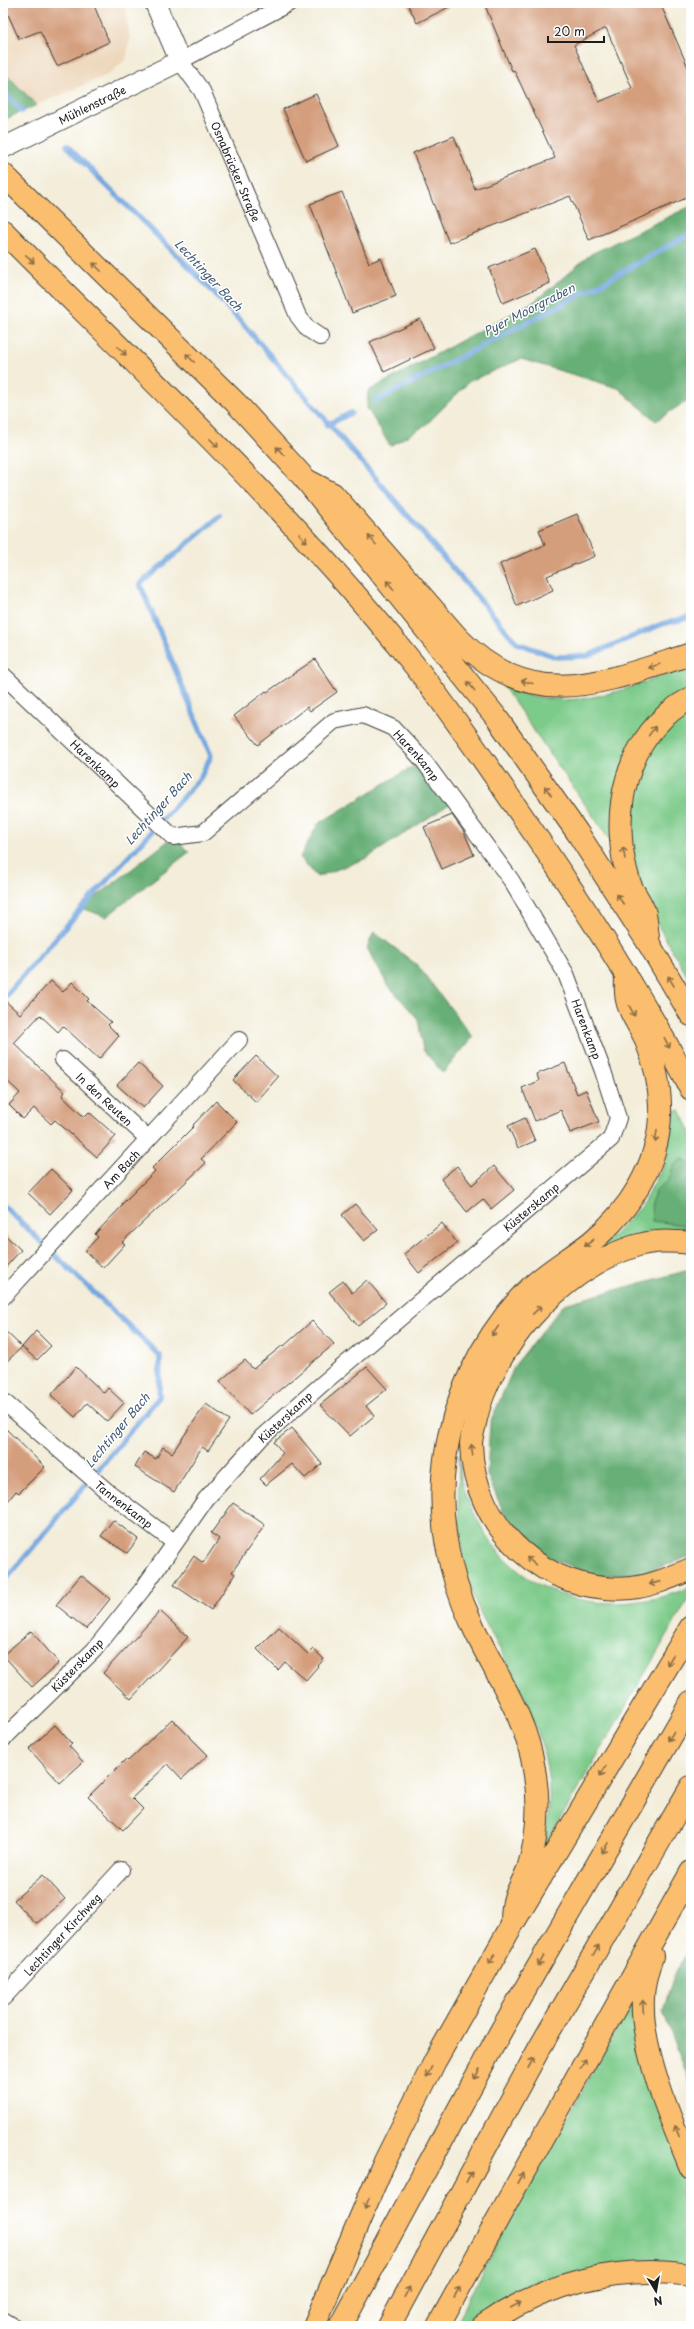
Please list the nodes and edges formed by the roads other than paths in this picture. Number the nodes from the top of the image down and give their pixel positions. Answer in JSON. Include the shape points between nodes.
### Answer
{"nodes":[{"id":1,"x":155,"y":3,"type":"edge"},
{"id":2,"x":289,"y":3,"type":"edge"},
{"id":3,"x":180,"y":61,"type":"junction"},
{"id":4,"x":3,"y":148,"type":"edge"},
{"id":5,"x":5,"y":176,"type":"edge"},
{"id":6,"x":3,"y":231,"type":"edge"},
{"id":7,"x":320,"y":337,"type":"dead end"},
{"id":8,"x":306,"y":480,"type":"junction"},
{"id":9,"x":691,"y":654,"type":"edge"},
{"id":10,"x":3,"y":675,"type":"edge"},
{"id":11,"x":691,"y":698,"type":"edge"},
{"id":12,"x":649,"y":944,"type":"junction"},
{"id":13,"x":626,"y":974,"type":"junction"},
{"id":14,"x":691,"y":1015,"type":"edge"},
{"id":15,"x":239,"y":1040,"type":"dead end"},
{"id":16,"x":63,"y":1060,"type":"dead end"},
{"id":17,"x":691,"y":1089,"type":"edge"},
{"id":18,"x":147,"y":1138,"type":"junction"},
{"id":19,"x":611,"y":1139,"type":"joint"},
{"id":20,"x":691,"y":1243,"type":"edge"},
{"id":21,"x":3,"y":1297,"type":"edge"},
{"id":22,"x":3,"y":1400,"type":"edge"},
{"id":23,"x":174,"y":1542,"type":"junction"},
{"id":24,"x":691,"y":1569,"type":"edge"},
{"id":25,"x":691,"y":1627,"type":"edge"},
{"id":26,"x":691,"y":1702,"type":"edge"},
{"id":27,"x":3,"y":1739,"type":"edge"},
{"id":28,"x":691,"y":1787,"type":"edge"},
{"id":29,"x":121,"y":1870,"type":"dead end"},
{"id":30,"x":691,"y":1872,"type":"edge"},
{"id":31,"x":662,"y":1922,"type":"junction"},
{"id":32,"x":512,"y":1925,"type":"junction"},
{"id":33,"x":3,"y":1998,"type":"edge"},
{"id":34,"x":691,"y":2168,"type":"edge"},
{"id":35,"x":691,"y":2275,"type":"edge"},
{"id":36,"x":3,"y":2320,"type":"edge"},
{"id":37,"x":13,"y":2326,"type":"edge"},
{"id":38,"x":314,"y":2326,"type":"edge"},
{"id":39,"x":341,"y":2326,"type":"edge"},
{"id":40,"x":389,"y":2326,"type":"edge"},
{"id":41,"x":438,"y":2326,"type":"edge"},
{"id":42,"x":483,"y":2326,"type":"edge"}],
"edges":[{"from":1,"to":3,"type":"street","name":"Osnabrücker Straße"},
{"from":2,"to":3,"type":"street"},
{"from":3,"to":4,"type":"street","name":"Mühlenstraße"},
{"from":3,"to":7,"type":"street","name":"Osnabrücker Straße","via":[[202,91],[298,316],[308,329]]},
{"from":8,"to":5,"type":"highway","one_way":true,"via":[[236,403]]},
{"from":6,"to":13,"type":"highway","one_way":true,"via":[[256,486],[413,664],[456,719],[576,893]]},
{"from":9,"to":8,"type":"highway","one_way":true,"via":[[622,676],[588,684],[555,687],[525,682],[495,670],[474,655],[458,638],[333,494]]},
{"from":12,"to":8,"type":"highway","one_way":true,"via":[[577,832],[496,717]]},
{"from":10,"to":19,"type":"street","name":"Harenkamp","via":[[173,837],[203,833],[334,721],[363,715],[393,728],[423,760],[511,880],[566,974],[618,1118]]},
{"from":12,"to":11,"type":"highway","one_way":true,"via":[[644,913],[630,884],[623,854],[619,818],[624,784],[637,752],[654,726]]},
{"from":14,"to":12,"type":"highway","one_way":true},
{"from":13,"to":17,"type":"highway","one_way":true,"via":[[659,1028]]},
{"from":13,"to":32,"type":"highway","one_way":true,"via":[[627,1002],[645,1038],[658,1077],[660,1117],[651,1162],[638,1189],[615,1219],[591,1242],[548,1271],[521,1297],[493,1332],[474,1365],[456,1409],[445,1459],[445,1530],[448,1553],[459,1593],[471,1623],[513,1700],[527,1736],[534,1770],[538,1806],[535,1838],[527,1870],[514,1901]]},
{"from":15,"to":18,"type":"street","name":"Am Bach"},
{"from":16,"to":18,"type":"street","name":"In den Reuten"},
{"from":18,"to":21,"type":"street","name":"Am Bach"},
{"from":19,"to":23,"type":"street","name":"Küsterskamp","via":[[262,1437],[206,1499]]},
{"from":24,"to":20,"type":"highway","one_way":true,"via":[[664,1581],[631,1588],[598,1588],[567,1580],[539,1567],[514,1547],[493,1519],[476,1482],[471,1443],[479,1405],[497,1365],[528,1320],[562,1288],[599,1262],[631,1247],[662,1240]]},
{"from":22,"to":23,"type":"street","name":"Tannenkamp","via":[[108,1492]]},
{"from":23,"to":27,"type":"street","name":"Küsterskamp","via":[[142,1590],[94,1650]]},
{"from":25,"to":32,"type":"highway","one_way":true},
{"from":26,"to":39,"type":"highway","one_way":true,"via":[[502,2029]]},
{"from":40,"to":28,"type":"highway","one_way":true,"via":[[540,2047]]},
{"from":29,"to":33,"type":"street","name":"Lechtinger Kirchweg"},
{"from":30,"to":31,"type":"highway"},
{"from":34,"to":31,"type":"highway","one_way":true,"via":[[658,2082],[644,2026],[643,1998],[648,1969]]},
{"from":41,"to":31,"type":"highway","one_way":true},
{"from":32,"to":38,"type":"highway","one_way":true,"via":[[435,2061],[382,2167]]},
{"from":42,"to":35,"type":"highway","one_way":true,"via":[[537,2294],[566,2283],[636,2271]]},
{"from":36,"to":37,"type":"street"}]}
